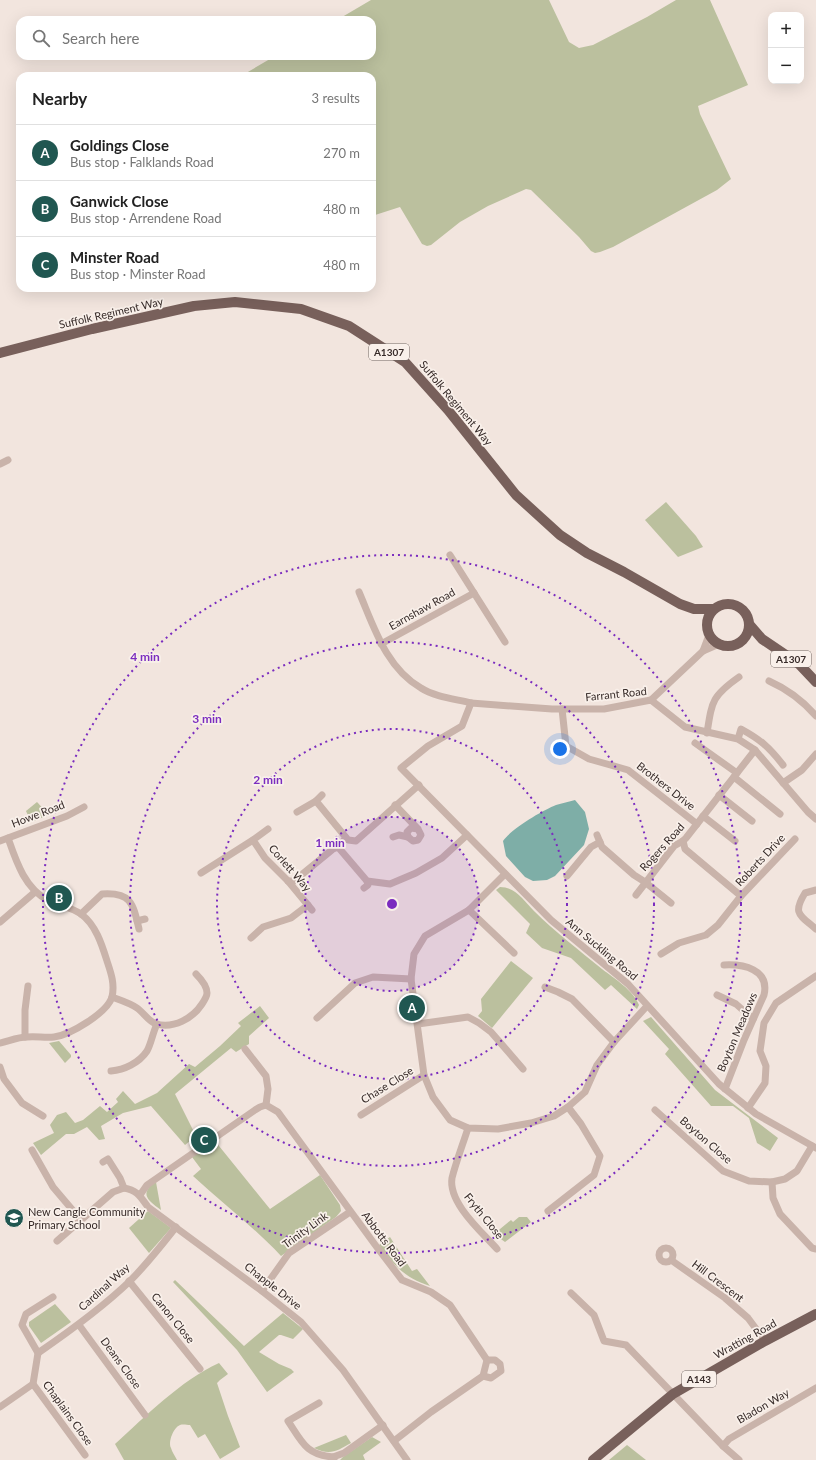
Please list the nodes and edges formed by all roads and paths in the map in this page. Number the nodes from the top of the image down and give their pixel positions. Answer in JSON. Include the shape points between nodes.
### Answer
{"nodes":[{"id":1,"x":0,"y":353,"type":"edge"},
{"id":2,"x":8,"y":460,"type":"dead end"},
{"id":3,"x":0,"y":464,"type":"edge"},
{"id":4,"x":450,"y":555,"type":"dead end"},
{"id":5,"x":359,"y":592,"type":"dead end"},
{"id":6,"x":474,"y":593,"type":"junction"},
{"id":7,"x":694,"y":609,"type":"junction"},
{"id":8,"x":713,"y":609,"type":"junction"},
{"id":9,"x":706,"y":621,"type":"junction"},
{"id":10,"x":749,"y":624,"type":"junction"},
{"id":11,"x":709,"y":635,"type":"junction"},
{"id":12,"x":745,"y":638,"type":"junction"},
{"id":13,"x":762,"y":639,"type":"junction"},
{"id":14,"x":505,"y":642,"type":"dead end"},
{"id":15,"x":381,"y":644,"type":"junction"},
{"id":16,"x":719,"y":644,"type":"junction"},
{"id":17,"x":703,"y":651,"type":"junction"},
{"id":18,"x":739,"y":677,"type":"dead end"},
{"id":19,"x":769,"y":682,"type":"dead end"},
{"id":20,"x":816,"y":682,"type":"edge"},
{"id":21,"x":651,"y":700,"type":"junction"},
{"id":22,"x":471,"y":703,"type":"junction"},
{"id":23,"x":562,"y":709,"type":"junction"},
{"id":24,"x":816,"y":716,"type":"edge"},
{"id":25,"x":707,"y":732,"type":"junction"},
{"id":26,"x":738,"y":739,"type":"junction"},
{"id":27,"x":695,"y":744,"type":"dead end"},
{"id":28,"x":756,"y":750,"type":"junction"},
{"id":29,"x":774,"y":754,"type":"junction"},
{"id":30,"x":816,"y":754,"type":"edge"},
{"id":31,"x":766,"y":761,"type":"junction"},
{"id":32,"x":783,"y":765,"type":"dead end"},
{"id":33,"x":735,"y":775,"type":"junction"},
{"id":34,"x":783,"y":783,"type":"junction"},
{"id":35,"x":419,"y":785,"type":"junction"},
{"id":36,"x":322,"y":795,"type":"dead end"},
{"id":37,"x":719,"y":796,"type":"junction"},
{"id":38,"x":316,"y":801,"type":"junction"},
{"id":39,"x":395,"y":805,"type":"junction"},
{"id":40,"x":84,"y":807,"type":"dead end"},
{"id":41,"x":297,"y":812,"type":"dead end"},
{"id":42,"x":780,"y":814,"type":"dead end"},
{"id":43,"x":703,"y":816,"type":"junction"},
{"id":44,"x":816,"y":819,"type":"edge"},
{"id":45,"x":752,"y":821,"type":"dead end"},
{"id":46,"x":697,"y":824,"type":"junction"},
{"id":47,"x":268,"y":829,"type":"dead end"},
{"id":48,"x":418,"y":829,"type":"junction"},
{"id":49,"x":467,"y":835,"type":"junction"},
{"id":50,"x":597,"y":835,"type":"dead end"},
{"id":51,"x":393,"y":837,"type":"dead end"},
{"id":52,"x":408,"y":837,"type":"junction"},
{"id":53,"x":8,"y":838,"type":"junction"},
{"id":54,"x":346,"y":838,"type":"junction"},
{"id":55,"x":795,"y":839,"type":"dead end"},
{"id":56,"x":0,"y":840,"type":"edge"},
{"id":57,"x":253,"y":840,"type":"junction"},
{"id":58,"x":683,"y":841,"type":"junction"},
{"id":59,"x":735,"y":841,"type":"dead end"},
{"id":60,"x":600,"y":842,"type":"junction"},
{"id":61,"x":338,"y":847,"type":"junction"},
{"id":62,"x":201,"y":873,"type":"dead end"},
{"id":63,"x":505,"y":874,"type":"junction"},
{"id":64,"x":567,"y":876,"type":"dead end"},
{"id":65,"x":288,"y":881,"type":"junction"},
{"id":66,"x":367,"y":881,"type":"junction"},
{"id":67,"x":645,"y":882,"type":"junction"},
{"id":68,"x":364,"y":888,"type":"dead end"},
{"id":69,"x":816,"y":890,"type":"edge"},
{"id":70,"x":35,"y":892,"type":"junction"},
{"id":71,"x":636,"y":895,"type":"dead end"},
{"id":72,"x":741,"y":896,"type":"junction"},
{"id":73,"x":671,"y":903,"type":"dead end"},
{"id":74,"x":468,"y":910,"type":"junction"},
{"id":75,"x":81,"y":914,"type":"junction"},
{"id":76,"x":145,"y":919,"type":"dead end"},
{"id":77,"x":137,"y":921,"type":"junction"},
{"id":78,"x":0,"y":922,"type":"edge"},
{"id":79,"x":139,"y":929,"type":"dead end"},
{"id":80,"x":816,"y":929,"type":"edge"},
{"id":81,"x":251,"y":938,"type":"dead end"},
{"id":82,"x":514,"y":953,"type":"dead end"},
{"id":83,"x":661,"y":954,"type":"dead end"},
{"id":84,"x":724,"y":965,"type":"dead end"},
{"id":85,"x":196,"y":974,"type":"dead end"},
{"id":86,"x":816,"y":976,"type":"edge"},
{"id":87,"x":411,"y":979,"type":"junction"},
{"id":88,"x":28,"y":986,"type":"dead end"},
{"id":89,"x":545,"y":987,"type":"dead end"},
{"id":90,"x":717,"y":994,"type":"dead end"},
{"id":91,"x":112,"y":997,"type":"junction"},
{"id":92,"x":647,"y":1006,"type":"junction"},
{"id":93,"x":317,"y":1018,"type":"dead end"},
{"id":94,"x":753,"y":1019,"type":"junction"},
{"id":95,"x":156,"y":1024,"type":"junction"},
{"id":96,"x":418,"y":1024,"type":"junction"},
{"id":97,"x":25,"y":1037,"type":"junction"},
{"id":98,"x":614,"y":1042,"type":"junction"},
{"id":99,"x":0,"y":1043,"type":"edge"},
{"id":100,"x":245,"y":1049,"type":"dead end"},
{"id":101,"x":0,"y":1067,"type":"edge"},
{"id":102,"x":523,"y":1069,"type":"dead end"},
{"id":103,"x":111,"y":1071,"type":"dead end"},
{"id":104,"x":424,"y":1075,"type":"junction"},
{"id":105,"x":725,"y":1089,"type":"junction"},
{"id":106,"x":266,"y":1105,"type":"junction"},
{"id":107,"x":568,"y":1108,"type":"junction"},
{"id":108,"x":748,"y":1108,"type":"junction"},
{"id":109,"x":655,"y":1110,"type":"dead end"},
{"id":110,"x":361,"y":1115,"type":"dead end"},
{"id":111,"x":43,"y":1116,"type":"dead end"},
{"id":112,"x":468,"y":1128,"type":"junction"},
{"id":113,"x":814,"y":1147,"type":"edge"},
{"id":114,"x":32,"y":1150,"type":"dead end"},
{"id":115,"x":103,"y":1162,"type":"dead end"},
{"id":116,"x":772,"y":1182,"type":"junction"},
{"id":117,"x":124,"y":1188,"type":"junction"},
{"id":118,"x":140,"y":1195,"type":"junction"},
{"id":119,"x":548,"y":1211,"type":"dead end"},
{"id":120,"x":350,"y":1212,"type":"junction"},
{"id":121,"x":81,"y":1220,"type":"junction"},
{"id":122,"x":176,"y":1227,"type":"junction"},
{"id":123,"x":57,"y":1241,"type":"dead end"},
{"id":124,"x":816,"y":1249,"type":"edge"},
{"id":125,"x":497,"y":1250,"type":"dead end"},
{"id":126,"x":671,"y":1260,"type":"dead end"},
{"id":127,"x":129,"y":1281,"type":"junction"},
{"id":128,"x":262,"y":1291,"type":"junction"},
{"id":129,"x":571,"y":1293,"type":"dead end"},
{"id":130,"x":53,"y":1297,"type":"dead end"},
{"id":131,"x":816,"y":1314,"type":"edge"},
{"id":132,"x":78,"y":1325,"type":"junction"},
{"id":133,"x":765,"y":1341,"type":"junction"},
{"id":134,"x":38,"y":1353,"type":"junction"},
{"id":135,"x":487,"y":1360,"type":"junction"},
{"id":136,"x":200,"y":1369,"type":"dead end"},
{"id":137,"x":483,"y":1376,"type":"junction"},
{"id":138,"x":33,"y":1384,"type":"junction"},
{"id":139,"x":816,"y":1388,"type":"edge"},
{"id":140,"x":673,"y":1394,"type":"junction"},
{"id":141,"x":319,"y":1403,"type":"dead end"},
{"id":142,"x":0,"y":1407,"type":"edge"},
{"id":143,"x":145,"y":1415,"type":"dead end"},
{"id":144,"x":383,"y":1425,"type":"junction"},
{"id":145,"x":394,"y":1441,"type":"junction"},
{"id":146,"x":723,"y":1446,"type":"junction"},
{"id":147,"x":84,"y":1455,"type":"dead end"},
{"id":148,"x":333,"y":1458,"type":"edge"},
{"id":149,"x":407,"y":1460,"type":"edge"},
{"id":150,"x":593,"y":1460,"type":"edge"},
{"id":151,"x":739,"y":1460,"type":"edge"}],
"edges":[{"from":1,"to":7,"type":"main road","name":"Suffolk Regiment Way","number":"A1307","via":[[187,308],[235,302],[301,309],[349,326],[405,362],[448,410],[516,495],[560,535],[587,553],[680,604]]},
{"from":2,"to":3,"type":"street"},
{"from":4,"to":6,"type":"street"},
{"from":5,"to":15,"type":"street","name":"Farrant Road"},
{"from":6,"to":14,"type":"street"},
{"from":6,"to":15,"type":"street","name":"Earnshaw Road"},
{"from":7,"to":8,"type":"main road"},
{"from":7,"to":9,"type":"main road"},
{"from":8,"to":9,"type":"main road"},
{"from":8,"to":10,"type":"main road","via":[[725,604],[735,605],[743,610]]},
{"from":9,"to":11,"type":"main road"},
{"from":10,"to":12,"type":"main road"},
{"from":10,"to":13,"type":"main road"},
{"from":11,"to":16,"type":"main road"},
{"from":11,"to":17,"type":"street"},
{"from":12,"to":13,"type":"main road"},
{"from":12,"to":16,"type":"main road","via":[[733,646]]},
{"from":13,"to":20,"type":"main road","number":"A1307","via":[[799,664]]},
{"from":15,"to":22,"type":"street","name":"Farrant Road","via":[[393,664],[421,688]]},
{"from":16,"to":17,"type":"street"},
{"from":17,"to":21,"type":"street"},
{"from":18,"to":25,"type":"street","via":[[716,697]]},
{"from":19,"to":24,"type":"street","via":[[795,696]]},
{"from":21,"to":23,"type":"street","name":"Farrant Road","via":[[604,709]]},
{"from":21,"to":25,"type":"street","name":"Farrant Road","via":[[684,727]]},
{"from":22,"to":23,"type":"street","name":"Farrant Road"},
{"from":22,"to":35,"type":"street","name":"Ann Suckling Road","via":[[462,726],[428,746],[401,768]]},
{"from":23,"to":46,"type":"street","name":"Brothers Drive","via":[[566,746],[589,759],[628,770]]},
{"from":25,"to":26,"type":"street","name":"Farrant Road"},
{"from":26,"to":28,"type":"street","name":"Farrant Road"},
{"from":26,"to":29,"type":"street","via":[[741,729],[758,738]]},
{"from":27,"to":33,"type":"street"},
{"from":28,"to":31,"type":"street","name":"Farrant Road"},
{"from":28,"to":33,"type":"street","name":"Rogers Road"},
{"from":29,"to":31,"type":"street"},
{"from":29,"to":32,"type":"street"},
{"from":30,"to":34,"type":"street","via":[[802,770]]},
{"from":31,"to":34,"type":"street","name":"Farrant Road"},
{"from":33,"to":37,"type":"street","name":"Rogers Road"},
{"from":33,"to":42,"type":"street"},
{"from":34,"to":44,"type":"street","name":"Farrant Road"},
{"from":35,"to":39,"type":"street"},
{"from":35,"to":49,"type":"street","name":"Ann Suckling Road"},
{"from":36,"to":38,"type":"street"},
{"from":37,"to":43,"type":"street","name":"Rogers Road"},
{"from":37,"to":45,"type":"street"},
{"from":38,"to":41,"type":"street"},
{"from":38,"to":54,"type":"street"},
{"from":39,"to":48,"type":"street"},
{"from":39,"to":54,"type":"street","via":[[356,840]]},
{"from":40,"to":53,"type":"street","name":"Howe Road"},
{"from":43,"to":46,"type":"street","name":"Rogers Road"},
{"from":43,"to":59,"type":"street"},
{"from":46,"to":58,"type":"street","name":"Rogers Road"},
{"from":47,"to":57,"type":"street","name":"Corlett Way"},
{"from":48,"to":52,"type":"street","via":[[411,828],[407,832]]},
{"from":48,"to":52,"type":"street","via":[[421,835],[418,840],[413,841]]},
{"from":49,"to":63,"type":"street","name":"Ann Suckling Road"},
{"from":49,"to":66,"type":"street","via":[[442,858],[416,873],[390,884]]},
{"from":50,"to":60,"type":"street"},
{"from":51,"to":52,"type":"street"},
{"from":53,"to":56,"type":"street","name":"Howe Road"},
{"from":53,"to":70,"type":"street","via":[[18,865]]},
{"from":54,"to":61,"type":"street"},
{"from":55,"to":72,"type":"street","name":"Roberts Drive"},
{"from":57,"to":62,"type":"street","name":"Corlett Way"},
{"from":57,"to":65,"type":"street","name":"Corlett Way","via":[[265,858]]},
{"from":58,"to":67,"type":"street","name":"Rogers Road","via":[[674,846]]},
{"from":58,"to":72,"type":"street","name":"Roberts Drive","via":[[685,849]]},
{"from":60,"to":64,"type":"street","via":[[591,847]]},
{"from":60,"to":67,"type":"street","via":[[607,852]]},
{"from":61,"to":65,"type":"street","via":[[294,881]]},
{"from":61,"to":66,"type":"street"},
{"from":63,"to":74,"type":"street"},
{"from":63,"to":92,"type":"street","name":"Ann Suckling Road","via":[[550,920],[628,984]]},
{"from":65,"to":81,"type":"street","name":"Corlett Way","via":[[310,907],[291,918],[263,927]]},
{"from":66,"to":68,"type":"street","via":[[368,885]]},
{"from":67,"to":71,"type":"street","name":"Rogers Road"},
{"from":67,"to":73,"type":"street"},
{"from":69,"to":80,"type":"street","via":[[805,893],[798,909],[801,916]]},
{"from":70,"to":75,"type":"street"},
{"from":70,"to":78,"type":"street"},
{"from":72,"to":83,"type":"street","name":"Roberts Drive","via":[[718,925],[706,935],[679,943]]},
{"from":74,"to":82,"type":"street"},
{"from":74,"to":87,"type":"street","via":[[426,936],[414,954]]},
{"from":75,"to":77,"type":"street","via":[[102,894],[114,893],[127,897],[133,906]]},
{"from":75,"to":91,"type":"street","via":[[97,935],[106,957],[113,978]]},
{"from":76,"to":77,"type":"street"},
{"from":77,"to":79,"type":"street"},
{"from":84,"to":94,"type":"street","name":"Boyton Meadows","via":[[745,966],[763,979],[764,995]]},
{"from":85,"to":95,"type":"street","via":[[209,993],[203,1002],[190,1018],[170,1024]]},
{"from":86,"to":108,"type":"street","via":[[776,1003],[764,1023],[760,1051],[766,1066],[765,1083]]},
{"from":87,"to":93,"type":"street","via":[[373,976],[355,983]]},
{"from":87,"to":96,"type":"street"},
{"from":88,"to":97,"type":"street"},
{"from":89,"to":98,"type":"street","via":[[572,999]]},
{"from":90,"to":94,"type":"street","via":[[736,1004]]},
{"from":91,"to":95,"type":"street","via":[[137,1008]]},
{"from":91,"to":97,"type":"street","via":[[105,1008],[81,1026],[55,1037]]},
{"from":92,"to":98,"type":"street"},
{"from":92,"to":105,"type":"street","name":"Ann Suckling Road"},
{"from":94,"to":105,"type":"street","name":"Boyton Meadows"},
{"from":95,"to":103,"type":"street","via":[[147,1050],[140,1059],[122,1070]]},
{"from":96,"to":102,"type":"street","via":[[468,1017],[491,1032]]},
{"from":96,"to":104,"type":"street"},
{"from":97,"to":99,"type":"street"},
{"from":98,"to":107,"type":"street","via":[[597,1065],[585,1092]]},
{"from":100,"to":106,"type":"street","via":[[266,1076]]},
{"from":101,"to":111,"type":"street","via":[[4,1079],[22,1103]]},
{"from":104,"to":110,"type":"street","name":"Chase Close"},
{"from":104,"to":112,"type":"street","via":[[433,1097],[450,1120]]},
{"from":105,"to":108,"type":"street","name":"Ann Suckling Road"},
{"from":106,"to":118,"type":"street","via":[[147,1185]]},
{"from":106,"to":120,"type":"street","name":"Abbotts Road","via":[[278,1112]]},
{"from":107,"to":112,"type":"street","via":[[554,1116],[531,1123],[498,1129]]},
{"from":107,"to":119,"type":"street","via":[[600,1156],[594,1175]]},
{"from":108,"to":113,"type":"street","name":"Ann Suckling Road"},
{"from":109,"to":116,"type":"street","name":"Boyton Close","via":[[723,1171],[749,1181]]},
{"from":112,"to":125,"type":"street","name":"Fryth Close","via":[[452,1179],[453,1194],[461,1208]]},
{"from":113,"to":116,"type":"street","name":"Boyton Close","via":[[797,1171],[785,1179]]},
{"from":114,"to":121,"type":"street","via":[[53,1186]]},
{"from":115,"to":117,"type":"street","via":[[108,1159]]},
{"from":116,"to":124,"type":"street","via":[[773,1198],[780,1214],[812,1248]]},
{"from":117,"to":118,"type":"street","name":"Chapple Drive","via":[[133,1189]]},
{"from":117,"to":121,"type":"street","via":[[112,1192]]},
{"from":118,"to":122,"type":"street","name":"Chapple Drive","via":[[148,1207]]},
{"from":120,"to":128,"type":"street","name":"Trinity Link","via":[[289,1254]]},
{"from":120,"to":135,"type":"street","name":"Abbotts Road","via":[[402,1280],[431,1292],[450,1305]]},
{"from":121,"to":123,"type":"street"},
{"from":122,"to":127,"type":"street","name":"Cardinal Way"},
{"from":122,"to":128,"type":"street","name":"Chapple Drive"},
{"from":126,"to":133,"type":"street","name":"Hill Crescent","via":[[725,1298],[748,1318]]},
{"from":127,"to":132,"type":"street","name":"Cardinal Way"},
{"from":127,"to":136,"type":"street","name":"Canon Close"},
{"from":128,"to":144,"type":"street","name":"Chapple Drive","via":[[301,1322],[343,1370]]},
{"from":129,"to":140,"type":"street","via":[[594,1315],[604,1341],[626,1344]]},
{"from":130,"to":134,"type":"street","via":[[26,1314],[22,1325]]},
{"from":131,"to":133,"type":"main road","name":"Wratting Road","number":"A143"},
{"from":132,"to":134,"type":"street","name":"Cardinal Way"},
{"from":132,"to":143,"type":"street","name":"Deans Close"},
{"from":133,"to":140,"type":"main road","name":"Wratting Road","number":"A143"},
{"from":134,"to":138,"type":"street"},
{"from":135,"to":137,"type":"street"},
{"from":135,"to":137,"type":"street","via":[[495,1360],[500,1364],[501,1371],[491,1378]]},
{"from":137,"to":145,"type":"street"},
{"from":138,"to":142,"type":"street"},
{"from":138,"to":147,"type":"street","name":"Chaplains Close"},
{"from":139,"to":146,"type":"street","name":"Bladon Way","via":[[729,1439]]},
{"from":140,"to":146,"type":"street"},
{"from":140,"to":150,"type":"main road","name":"Wratting Road","number":"A143"},
{"from":141,"to":148,"type":"street","via":[[288,1421],[308,1449],[321,1456]]},
{"from":144,"to":145,"type":"street","name":"Chapple Drive"},
{"from":144,"to":148,"type":"street"},
{"from":145,"to":149,"type":"street","name":"Chapple Drive"},
{"from":146,"to":151,"type":"street"}]}
